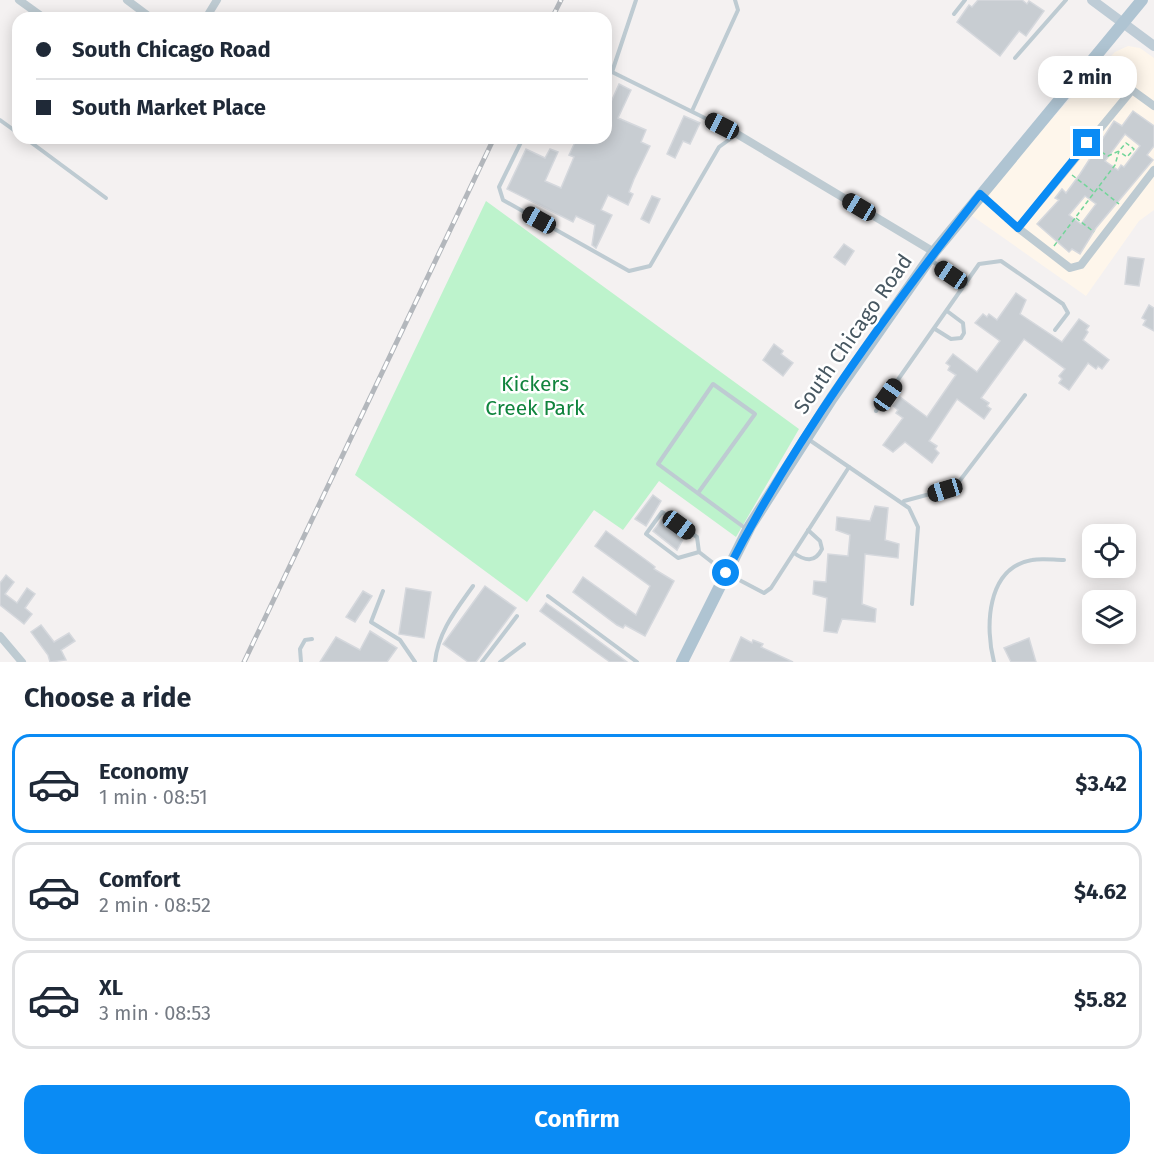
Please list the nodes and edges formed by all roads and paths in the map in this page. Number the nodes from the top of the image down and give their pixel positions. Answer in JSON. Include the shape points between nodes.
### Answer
{"nodes":[{"id":1,"x":19,"y":0,"type":"edge"},
{"id":2,"x":127,"y":0,"type":"edge"},
{"id":3,"x":636,"y":0,"type":"edge"},
{"id":4,"x":735,"y":0,"type":"edge"},
{"id":5,"x":965,"y":0,"type":"edge"},
{"id":6,"x":1066,"y":0,"type":"edge"},
{"id":7,"x":1092,"y":0,"type":"edge"},
{"id":8,"x":1142,"y":0,"type":"edge"},
{"id":9,"x":36,"y":12,"type":"edge"},
{"id":10,"x":143,"y":12,"type":"edge"},
{"id":11,"x":954,"y":14,"type":"dead end"},
{"id":12,"x":1123,"y":23,"type":"junction"},
{"id":13,"x":1154,"y":46,"type":"edge"},
{"id":14,"x":1015,"y":58,"type":"dead end"},
{"id":15,"x":612,"y":72,"type":"joint"},
{"id":16,"x":1154,"y":106,"type":"edge"},
{"id":17,"x":692,"y":111,"type":"junction"},
{"id":18,"x":737,"y":134,"type":"junction"},
{"id":19,"x":1087,"y":143,"type":"junction"},
{"id":20,"x":33,"y":144,"type":"edge"},
{"id":21,"x":520,"y":144,"type":"edge"},
{"id":22,"x":1119,"y":151,"type":"junction"},
{"id":23,"x":1066,"y":169,"type":"junction"},
{"id":24,"x":1154,"y":170,"type":"edge"},
{"id":25,"x":1099,"y":188,"type":"junction"},
{"id":26,"x":1095,"y":193,"type":"junction"},
{"id":27,"x":980,"y":194,"type":"junction"},
{"id":28,"x":106,"y":198,"type":"dead end"},
{"id":29,"x":1116,"y":201,"type":"dead end"},
{"id":30,"x":1076,"y":218,"type":"junction"},
{"id":31,"x":1018,"y":228,"type":"junction"},
{"id":32,"x":1102,"y":238,"type":"junction"},
{"id":33,"x":1049,"y":252,"type":"junction"},
{"id":34,"x":932,"y":256,"type":"junction"},
{"id":35,"x":966,"y":284,"type":"junction"},
{"id":36,"x":947,"y":311,"type":"junction"},
{"id":37,"x":935,"y":329,"type":"junction"},
{"id":38,"x":1055,"y":330,"type":"dead end"},
{"id":39,"x":1025,"y":394,"type":"dead end"},
{"id":40,"x":876,"y":411,"type":"dead end"},
{"id":41,"x":805,"y":437,"type":"junction"},
{"id":42,"x":849,"y":466,"type":"junction"},
{"id":43,"x":698,"y":493,"type":"junction"},
{"id":44,"x":903,"y":501,"type":"junction"},
{"id":45,"x":748,"y":530,"type":"junction"},
{"id":46,"x":808,"y":530,"type":"junction"},
{"id":47,"x":699,"y":552,"type":"junction"},
{"id":48,"x":794,"y":553,"type":"junction"},
{"id":49,"x":1064,"y":560,"type":"dead end"},
{"id":50,"x":726,"y":573,"type":"junction"},
{"id":51,"x":473,"y":586,"type":"dead end"},
{"id":52,"x":383,"y":591,"type":"dead end"},
{"id":53,"x":548,"y":596,"type":"dead end"},
{"id":54,"x":912,"y":604,"type":"dead end"},
{"id":55,"x":517,"y":616,"type":"dead end"},
{"id":56,"x":0,"y":636,"type":"edge"},
{"id":57,"x":312,"y":639,"type":"dead end"},
{"id":58,"x":524,"y":644,"type":"dead end"},
{"id":59,"x":22,"y":662,"type":"edge"},
{"id":60,"x":301,"y":662,"type":"edge"},
{"id":61,"x":415,"y":662,"type":"edge"},
{"id":62,"x":435,"y":662,"type":"edge"},
{"id":63,"x":482,"y":662,"type":"edge"},
{"id":64,"x":500,"y":662,"type":"edge"},
{"id":65,"x":637,"y":662,"type":"edge"},
{"id":66,"x":682,"y":662,"type":"edge"},
{"id":67,"x":994,"y":662,"type":"edge"}],
"edges":[{"from":1,"to":9,"type":"street"},
{"from":2,"to":10,"type":"street"},
{"from":3,"to":15,"type":"lane"},
{"from":4,"to":17,"type":"lane","via":[[738,10]]},
{"from":5,"to":11,"type":"lane"},
{"from":6,"to":14,"type":"lane"},
{"from":7,"to":12,"type":"street"},
{"from":8,"to":12,"type":"main road","name":"South Chicago Road"},
{"from":12,"to":13,"type":"street"},
{"from":12,"to":27,"type":"main road","name":"South Chicago Road"},
{"from":15,"to":17,"type":"lane"},
{"from":16,"to":19,"type":"street","via":[[1132,90]]},
{"from":17,"to":18,"type":"lane"},
{"from":18,"to":21,"type":"lane","via":[[719,147],[650,266],[629,271],[503,200],[499,187]]},
{"from":18,"to":34,"type":"street"},
{"from":19,"to":22,"type":"path","via":[[1108,156]]},
{"from":19,"to":23,"type":"street"},
{"from":20,"to":28,"type":"lane"},
{"from":22,"to":22,"type":"path","via":[[1127,157],[1134,149],[1126,143]]},
{"from":22,"to":25,"type":"path","via":[[1115,165]]},
{"from":23,"to":26,"type":"path"},
{"from":23,"to":31,"type":"street"},
{"from":24,"to":32,"type":"street"},
{"from":25,"to":26,"type":"path"},
{"from":25,"to":29,"type":"path"},
{"from":26,"to":30,"type":"path"},
{"from":27,"to":31,"type":"lane"},
{"from":27,"to":34,"type":"main road","name":"South Chicago Road"},
{"from":30,"to":32,"type":"path"},
{"from":30,"to":33,"type":"path"},
{"from":31,"to":33,"type":"street"},
{"from":32,"to":33,"type":"street","via":[[1081,265],[1070,268]]},
{"from":34,"to":35,"type":"lane"},
{"from":34,"to":41,"type":"main road","name":"South Chicago Road"},
{"from":35,"to":36,"type":"lane"},
{"from":35,"to":38,"type":"lane","via":[[979,264],[1001,261],[1063,304],[1068,313]]},
{"from":36,"to":37,"type":"lane"},
{"from":36,"to":37,"type":"lane","via":[[963,323],[961,338],[951,339]]},
{"from":37,"to":40,"type":"lane"},
{"from":39,"to":44,"type":"lane","via":[[958,483]]},
{"from":41,"to":42,"type":"lane"},
{"from":41,"to":45,"type":"main road","name":"South Chicago Road"},
{"from":42,"to":44,"type":"lane"},
{"from":42,"to":46,"type":"lane"},
{"from":43,"to":43,"type":"lane","via":[[658,464],[713,384],[755,414]]},
{"from":43,"to":45,"type":"lane"},
{"from":44,"to":54,"type":"lane","via":[[918,527]]},
{"from":45,"to":50,"type":"main road","name":"South Chicago Road"},
{"from":46,"to":48,"type":"lane"},
{"from":46,"to":48,"type":"lane","via":[[820,541],[819,555],[804,560]]},
{"from":47,"to":47,"type":"lane","via":[[678,558],[646,534],[662,512],[697,537]]},
{"from":47,"to":50,"type":"lane"},
{"from":48,"to":50,"type":"lane","via":[[764,593]]},
{"from":49,"to":67,"type":"lane","via":[[1030,560],[1014,567],[1000,582],[989,611],[988,640]]},
{"from":50,"to":66,"type":"main road","name":"South Chicago Road"},
{"from":51,"to":62,"type":"lane","via":[[451,616],[437,645]]},
{"from":52,"to":61,"type":"lane","via":[[371,622],[400,640]]},
{"from":53,"to":65,"type":"lane"},
{"from":55,"to":63,"type":"lane"},
{"from":56,"to":59,"type":"street"},
{"from":57,"to":60,"type":"lane","via":[[305,640],[300,649]]},
{"from":58,"to":64,"type":"lane"}]}
